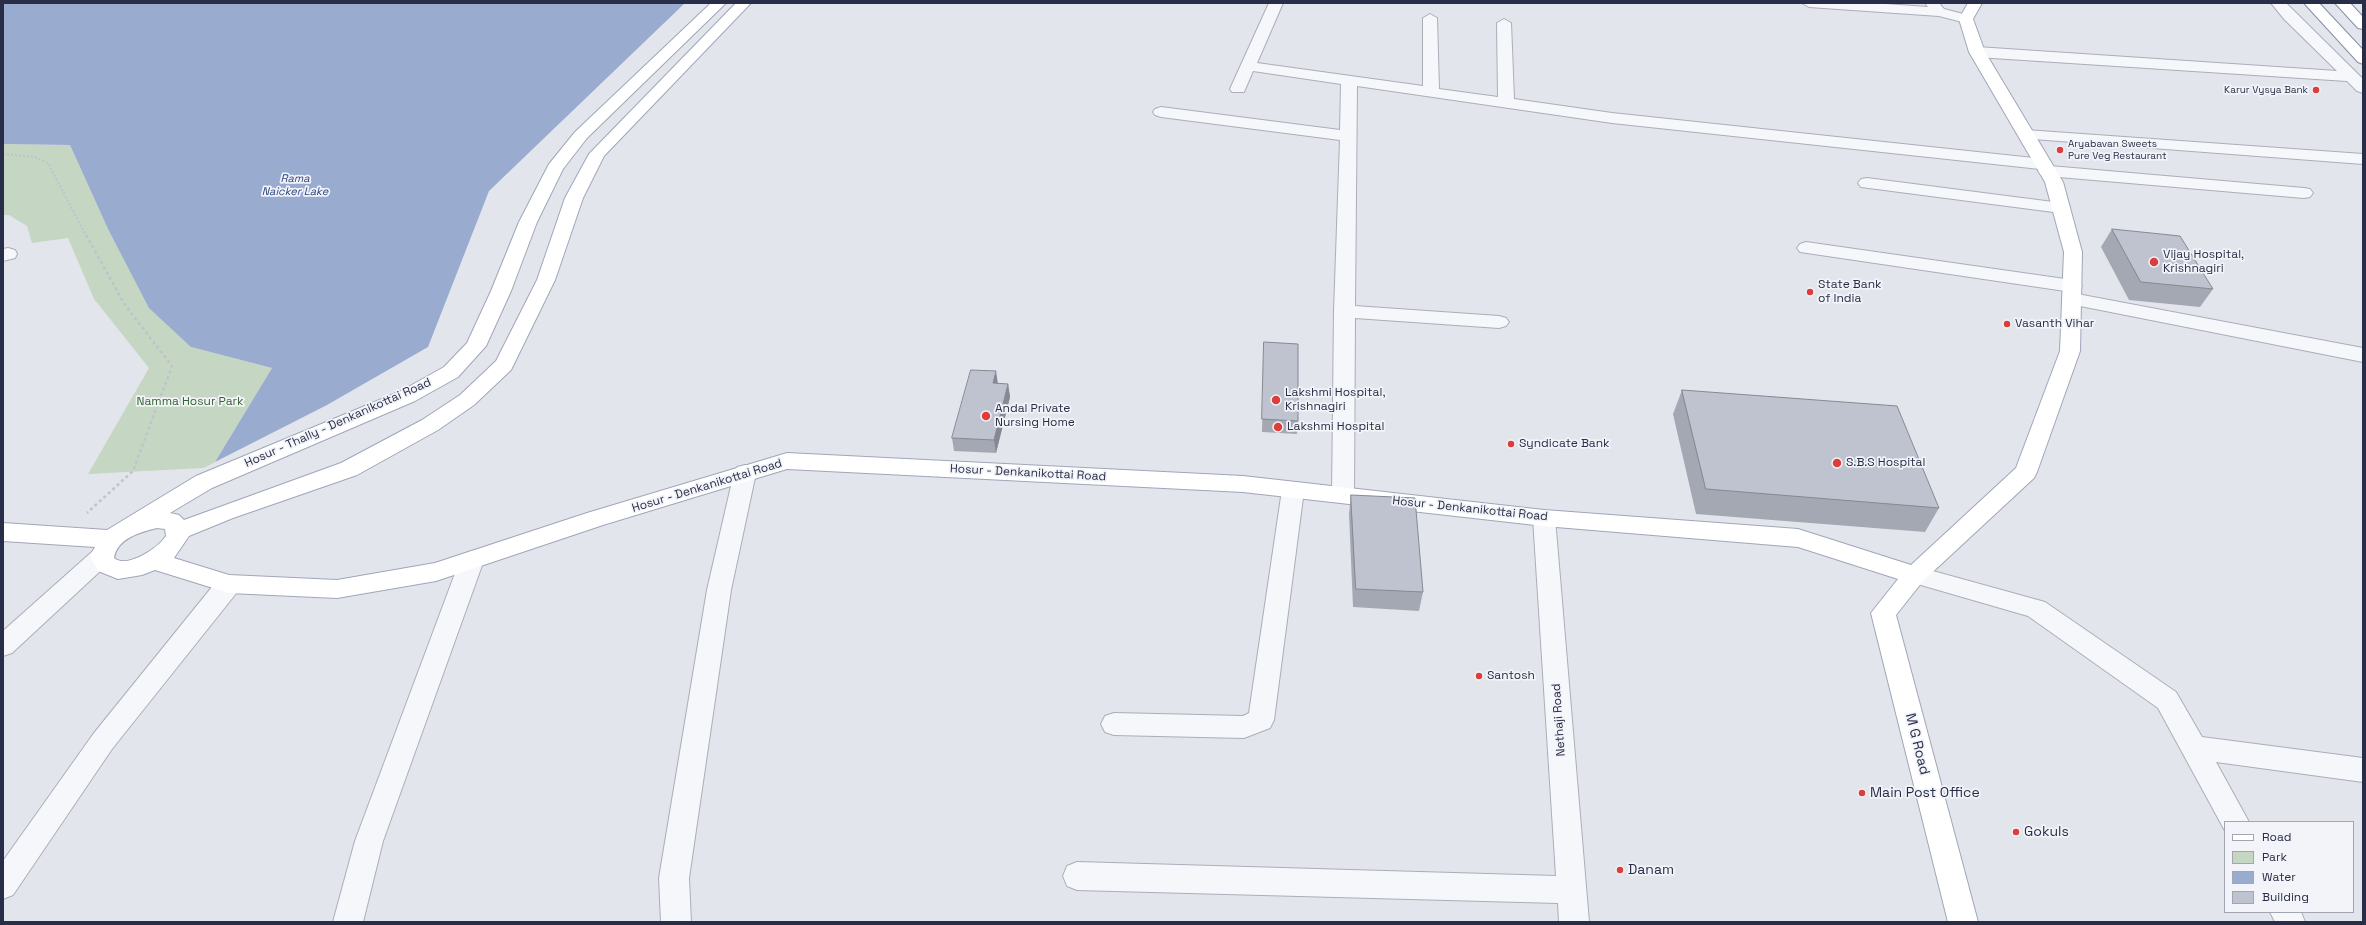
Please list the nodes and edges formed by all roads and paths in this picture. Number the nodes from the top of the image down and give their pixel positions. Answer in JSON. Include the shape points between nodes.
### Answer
{"nodes":[{"id":1,"x":719,"y":3,"type":"edge"},
{"id":2,"x":744,"y":3,"type":"edge"},
{"id":3,"x":1276,"y":3,"type":"edge"},
{"id":4,"x":1809,"y":3,"type":"edge"},
{"id":5,"x":2278,"y":3,"type":"edge"},
{"id":6,"x":2311,"y":3,"type":"edge"},
{"id":7,"x":2342,"y":3,"type":"edge"},
{"id":8,"x":1935,"y":8,"type":"edge"},
{"id":9,"x":1970,"y":11,"type":"edge"},
{"id":10,"x":1430,"y":18,"type":"dead end"},
{"id":11,"x":1504,"y":23,"type":"dead end"},
{"id":12,"x":2363,"y":25,"type":"edge"},
{"id":13,"x":1977,"y":52,"type":"junction"},
{"id":14,"x":2363,"y":59,"type":"edge"},
{"id":15,"x":1248,"y":66,"type":"junction"},
{"id":16,"x":2351,"y":77,"type":"junction"},
{"id":17,"x":1349,"y":81,"type":"junction"},
{"id":18,"x":2363,"y":88,"type":"edge"},
{"id":19,"x":1238,"y":89,"type":"dead end"},
{"id":20,"x":1431,"y":92,"type":"junction"},
{"id":21,"x":1506,"y":103,"type":"junction"},
{"id":22,"x":1161,"y":112,"type":"dead end"},
{"id":23,"x":2026,"y":135,"type":"junction"},
{"id":24,"x":1348,"y":136,"type":"junction"},
{"id":25,"x":3,"y":154,"type":"edge"},
{"id":26,"x":2363,"y":159,"type":"edge"},
{"id":27,"x":2045,"y":168,"type":"junction"},
{"id":28,"x":1866,"y":184,"type":"dead end"},
{"id":29,"x":2304,"y":192,"type":"dead end"},
{"id":30,"x":2061,"y":208,"type":"junction"},
{"id":31,"x":1806,"y":248,"type":"dead end"},
{"id":32,"x":2072,"y":293,"type":"junction"},
{"id":33,"x":1344,"y":311,"type":"junction"},
{"id":34,"x":1499,"y":322,"type":"dead end"},
{"id":35,"x":2363,"y":355,"type":"edge"},
{"id":36,"x":745,"y":473,"type":"junction"},
{"id":37,"x":1293,"y":490,"type":"junction"},
{"id":38,"x":1343,"y":495,"type":"junction"},
{"id":39,"x":1544,"y":518,"type":"junction"},
{"id":40,"x":134,"y":525,"type":"junction"},
{"id":41,"x":179,"y":531,"type":"junction"},
{"id":42,"x":3,"y":532,"type":"edge"},
{"id":43,"x":61,"y":536,"type":"junction"},
{"id":44,"x":107,"y":548,"type":"junction"},
{"id":45,"x":472,"y":560,"type":"junction"},
{"id":46,"x":154,"y":561,"type":"junction"},
{"id":47,"x":1915,"y":575,"type":"junction"},
{"id":48,"x":229,"y":584,"type":"junction"},
{"id":49,"x":3,"y":646,"type":"edge"},
{"id":50,"x":1114,"y":724,"type":"dead end"},
{"id":51,"x":2194,"y":748,"type":"junction"},
{"id":52,"x":2363,"y":770,"type":"edge"},
{"id":53,"x":2234,"y":821,"type":"edge"},
{"id":54,"x":1077,"y":876,"type":"dead end"},
{"id":55,"x":3,"y":884,"type":"edge"},
{"id":56,"x":1572,"y":890,"type":"junction"},
{"id":57,"x":2286,"y":913,"type":"edge"},
{"id":58,"x":348,"y":922,"type":"edge"},
{"id":59,"x":676,"y":922,"type":"edge"},
{"id":60,"x":1574,"y":922,"type":"edge"},
{"id":61,"x":1963,"y":922,"type":"edge"},
{"id":62,"x":2290,"y":922,"type":"edge"}],
"edges":[{"from":1,"to":40,"type":"main road","name":"Hosur - Thally - Denkanikottai Road","via":[[581,135],[555,168],[528,222],[476,346],[451,372],[408,396],[204,482]]},
{"from":2,"to":41,"type":"main road","via":[[598,154],[574,198],[546,280],[504,365],[467,400],[430,425],[349,469],[225,512]]},
{"from":3,"to":15,"type":"street"},
{"from":4,"to":8,"type":"street"},
{"from":5,"to":16,"type":"street"},
{"from":6,"to":14,"type":"main road"},
{"from":7,"to":12,"type":"main road"},
{"from":8,"to":9,"type":"street"},
{"from":9,"to":13,"type":"main road"},
{"from":10,"to":20,"type":"street"},
{"from":11,"to":21,"type":"street"},
{"from":13,"to":16,"type":"street"},
{"from":13,"to":23,"type":"main road"},
{"from":15,"to":17,"type":"street"},
{"from":15,"to":19,"type":"street"},
{"from":16,"to":18,"type":"street"},
{"from":17,"to":20,"type":"street"},
{"from":17,"to":24,"type":"street"},
{"from":20,"to":21,"type":"street"},
{"from":21,"to":27,"type":"street","via":[[1612,118]]},
{"from":22,"to":24,"type":"street"},
{"from":23,"to":26,"type":"street"},
{"from":23,"to":27,"type":"main road"},
{"from":24,"to":33,"type":"street"},
{"from":25,"to":43,"type":"path","via":[[35,157],[48,163],[109,280],[125,306],[172,366],[134,472]]},
{"from":27,"to":29,"type":"street"},
{"from":27,"to":30,"type":"main road","via":[[2054,182]]},
{"from":28,"to":30,"type":"street"},
{"from":30,"to":32,"type":"main road","via":[[2073,252]]},
{"from":31,"to":32,"type":"street"},
{"from":32,"to":35,"type":"street"},
{"from":32,"to":47,"type":"main road","via":[[2070,351],[2026,472]]},
{"from":33,"to":34,"type":"street"},
{"from":33,"to":38,"type":"street"},
{"from":36,"to":37,"type":"main road","name":"Hosur - Denkanikottai Road","via":[[786,461],[1243,484]]},
{"from":36,"to":45,"type":"main road","name":"Hosur - Denkanikottai Road"},
{"from":36,"to":59,"type":"street","via":[[719,590],[676,862]]},
{"from":37,"to":38,"type":"main road","name":"Hosur - Denkanikottai Road"},
{"from":37,"to":50,"type":"street","via":[[1261,720],[1244,727]]},
{"from":38,"to":39,"type":"main road","name":"Hosur - Denkanikottai Road"},
{"from":39,"to":47,"type":"main road","name":"Hosur - Denkanikottai Road","via":[[1798,538]]},
{"from":39,"to":56,"type":"street","name":"Nethaji Road"},
{"from":40,"to":41,"type":"main road","via":[[148,520],[170,520],[177,524]]},
{"from":40,"to":44,"type":"main road"},
{"from":41,"to":46,"type":"main road","via":[[173,546]]},
{"from":42,"to":43,"type":"main road"},
{"from":43,"to":44,"type":"main road"},
{"from":44,"to":46,"type":"main road","via":[[103,563],[109,568],[118,570]]},
{"from":44,"to":49,"type":"street"},
{"from":45,"to":48,"type":"main road","name":"Hosur - Denkanikottai Road","via":[[436,572],[337,589]]},
{"from":45,"to":58,"type":"street","via":[[369,841]]},
{"from":46,"to":48,"type":"main road","name":"Hosur - Denkanikottai Road"},
{"from":47,"to":51,"type":"street","via":[[2036,609],[2167,700]]},
{"from":47,"to":61,"type":"main road","name":"M G Road","via":[[1883,614]]},
{"from":48,"to":55,"type":"street","via":[[103,741]]},
{"from":51,"to":52,"type":"street"},
{"from":51,"to":53,"type":"street"},
{"from":54,"to":56,"type":"street"},
{"from":56,"to":60,"type":"street","name":"Nethaji Road"},
{"from":57,"to":62,"type":"street"}]}
